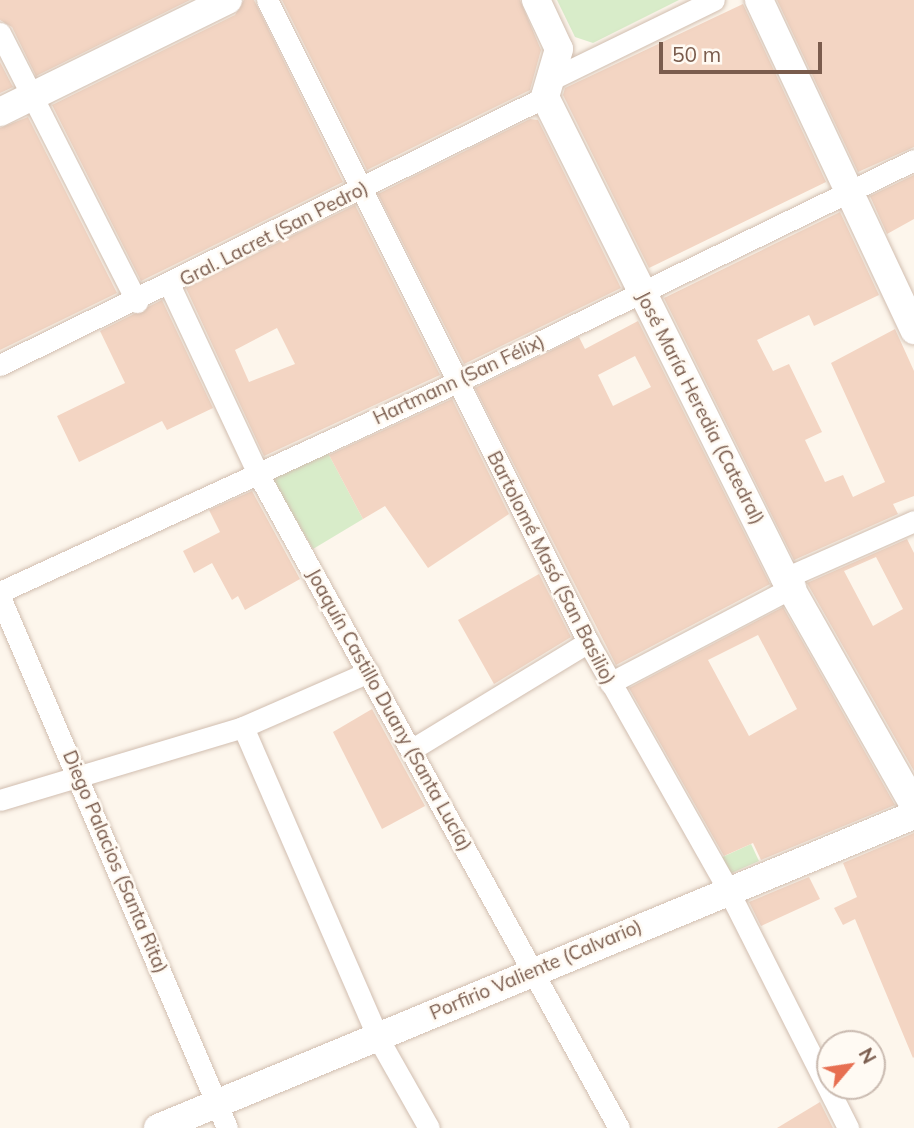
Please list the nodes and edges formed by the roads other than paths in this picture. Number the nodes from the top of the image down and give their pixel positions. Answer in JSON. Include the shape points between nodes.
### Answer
{"nodes":[{"id":1,"x":228,"y":0,"type":"edge"},
{"id":2,"x":267,"y":0,"type":"edge"},
{"id":3,"x":536,"y":0,"type":"edge"},
{"id":4,"x":714,"y":0,"type":"edge"},
{"id":5,"x":759,"y":0,"type":"edge"},
{"id":6,"x":0,"y":33,"type":"edge"},
{"id":7,"x":549,"y":88,"type":"junction"},
{"id":8,"x":33,"y":96,"type":"junction"},
{"id":9,"x":0,"y":112,"type":"edge"},
{"id":10,"x":914,"y":160,"type":"edge"},
{"id":11,"x":361,"y":190,"type":"junction"},
{"id":12,"x":850,"y":192,"type":"junction"},
{"id":13,"x":170,"y":286,"type":"junction"},
{"id":14,"x":643,"y":294,"type":"junction"},
{"id":15,"x":137,"y":302,"type":"junction"},
{"id":16,"x":914,"y":330,"type":"edge"},
{"id":17,"x":0,"y":365,"type":"edge"},
{"id":18,"x":455,"y":383,"type":"junction"},
{"id":19,"x":257,"y":472,"type":"junction"},
{"id":20,"x":914,"y":521,"type":"edge"},
{"id":21,"x":790,"y":582,"type":"junction"},
{"id":22,"x":0,"y":592,"type":"edge"},
{"id":23,"x":0,"y":597,"type":"edge"},
{"id":24,"x":588,"y":642,"type":"junction"},
{"id":25,"x":369,"y":672,"type":"junction"},
{"id":26,"x":610,"y":682,"type":"junction"},
{"id":27,"x":243,"y":727,"type":"junction"},
{"id":28,"x":414,"y":748,"type":"junction"},
{"id":29,"x":77,"y":773,"type":"junction"},
{"id":30,"x":0,"y":800,"type":"edge"},
{"id":31,"x":914,"y":805,"type":"edge"},
{"id":32,"x":914,"y":815,"type":"edge"},
{"id":33,"x":727,"y":888,"type":"junction"},
{"id":34,"x":531,"y":971,"type":"junction"},
{"id":35,"x":378,"y":1038,"type":"junction"},
{"id":36,"x":222,"y":1116,"type":"edge"},
{"id":37,"x":158,"y":1128,"type":"edge"},
{"id":38,"x":429,"y":1128,"type":"edge"},
{"id":39,"x":619,"y":1128,"type":"edge"},
{"id":40,"x":848,"y":1128,"type":"edge"}],
"edges":[{"from":1,"to":8,"type":"street"},
{"from":2,"to":11,"type":"street","name":"Bartolomé Masó (San Basilio)"},
{"from":3,"to":7,"type":"street","via":[[559,49]]},
{"from":4,"to":7,"type":"street","name":"Gral. Lacret (San Pedro)"},
{"from":5,"to":12,"type":"street"},
{"from":6,"to":8,"type":"street"},
{"from":7,"to":11,"type":"street","name":"Gral. Lacret (San Pedro)"},
{"from":7,"to":14,"type":"street","name":"José María Heredia (Catedral)"},
{"from":8,"to":9,"type":"street"},
{"from":8,"to":15,"type":"street"},
{"from":10,"to":12,"type":"street","name":"Hartmann (San Félix)"},
{"from":11,"to":13,"type":"street","name":"Gral. Lacret (San Pedro)"},
{"from":11,"to":18,"type":"street","name":"Bartolomé Masó (San Basilio)"},
{"from":12,"to":14,"type":"street","name":"Hartmann (San Félix)"},
{"from":12,"to":16,"type":"street"},
{"from":13,"to":15,"type":"street","name":"Gral. Lacret (San Pedro)"},
{"from":13,"to":19,"type":"street","name":"Joaquín Castillo Duany (Santa Lucía)"},
{"from":14,"to":18,"type":"street","name":"Hartmann (San Félix)"},
{"from":14,"to":21,"type":"street","name":"José María Heredia (Catedral)"},
{"from":15,"to":17,"type":"street","name":"Gral. Lacret (San Pedro)"},
{"from":18,"to":19,"type":"street","name":"Hartmann (San Félix)"},
{"from":18,"to":24,"type":"street","name":"Bartolomé Masó (San Basilio)"},
{"from":19,"to":22,"type":"street","name":"Hartmann (San Félix)"},
{"from":19,"to":25,"type":"street","name":"Joaquín Castillo Duany (Santa Lucía)"},
{"from":20,"to":21,"type":"street"},
{"from":21,"to":26,"type":"street"},
{"from":21,"to":31,"type":"street","name":"José María Heredia (Catedral)"},
{"from":23,"to":29,"type":"street","name":"Diego Palacios (Santa Rita)"},
{"from":24,"to":26,"type":"street","name":"Bartolomé Masó (San Basilio)"},
{"from":24,"to":28,"type":"street"},
{"from":25,"to":27,"type":"street"},
{"from":25,"to":28,"type":"street","name":"Joaquín Castillo Duany (Santa Lucía)"},
{"from":26,"to":33,"type":"street","name":"Bartolomé Masó (San Basilio)"},
{"from":27,"to":29,"type":"street"},
{"from":27,"to":35,"type":"street"},
{"from":28,"to":34,"type":"street","name":"Joaquín Castillo Duany (Santa Lucía)"},
{"from":29,"to":30,"type":"street"},
{"from":29,"to":36,"type":"street","name":"Diego Palacios (Santa Rita)"},
{"from":32,"to":33,"type":"street","name":"Porfirio Valiente (Calvario)"},
{"from":33,"to":34,"type":"street","name":"Porfirio Valiente (Calvario)"},
{"from":33,"to":40,"type":"street","name":"Bartolomé Masó (San Basilio)"},
{"from":34,"to":35,"type":"street","name":"Porfirio Valiente (Calvario)"},
{"from":34,"to":39,"type":"street","name":"Joaquín Castillo Duany (Santa Lucía)"},
{"from":35,"to":36,"type":"street","name":"Porfirio Valiente (Calvario)"},
{"from":35,"to":38,"type":"street"},
{"from":36,"to":37,"type":"street","name":"Porfirio Valiente (Calvario)"}]}
